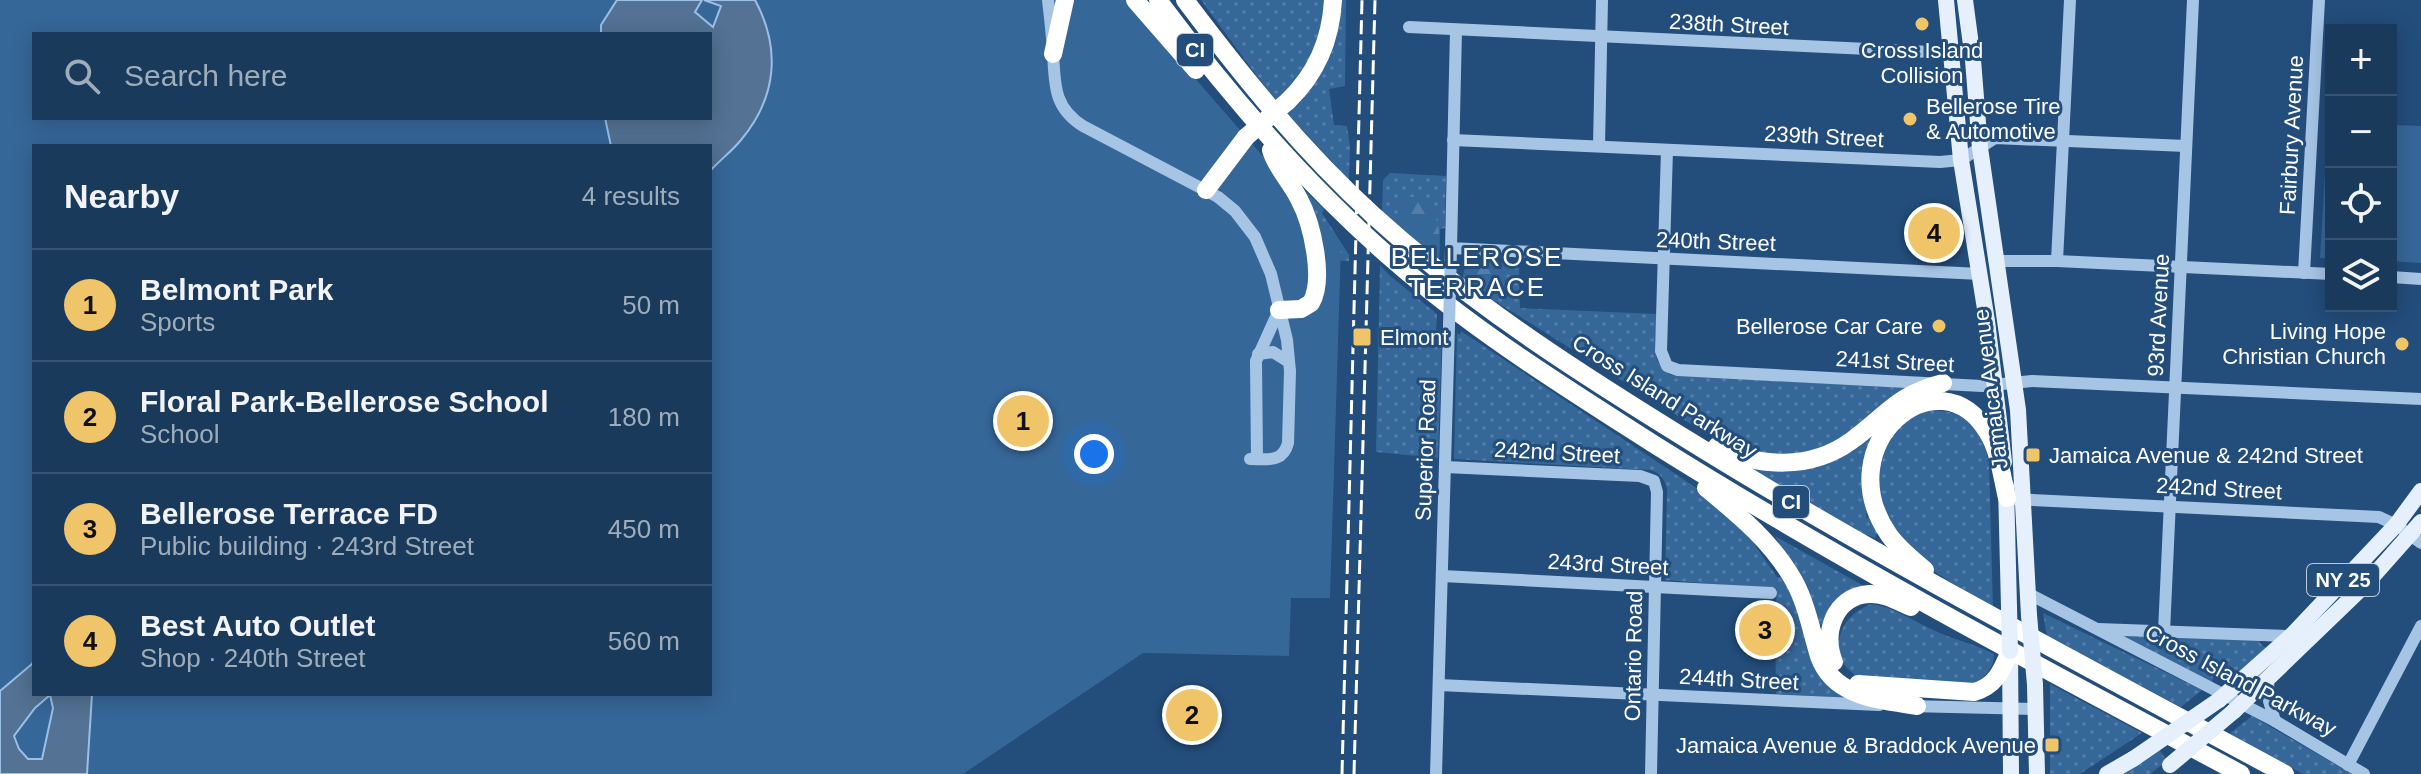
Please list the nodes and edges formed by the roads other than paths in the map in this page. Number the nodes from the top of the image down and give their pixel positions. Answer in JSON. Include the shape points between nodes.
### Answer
{"nodes":[{"id":1,"x":1048,"y":0,"type":"edge"},
{"id":2,"x":1065,"y":0,"type":"edge"},
{"id":3,"x":1135,"y":0,"type":"edge"},
{"id":4,"x":1158,"y":0,"type":"edge"},
{"id":5,"x":1185,"y":0,"type":"edge"},
{"id":6,"x":1192,"y":0,"type":"edge"},
{"id":7,"x":1333,"y":0,"type":"edge"},
{"id":8,"x":1602,"y":0,"type":"edge"},
{"id":9,"x":1946,"y":0,"type":"edge"},
{"id":10,"x":1965,"y":0,"type":"edge"},
{"id":11,"x":2070,"y":0,"type":"edge"},
{"id":12,"x":2193,"y":0,"type":"edge"},
{"id":13,"x":2319,"y":0,"type":"edge"},
{"id":14,"x":1199,"y":18,"type":"junction"},
{"id":15,"x":1409,"y":27,"type":"dead end"},
{"id":16,"x":1456,"y":30,"type":"junction"},
{"id":17,"x":1601,"y":37,"type":"junction"},
{"id":18,"x":1952,"y":53,"type":"junction"},
{"id":19,"x":1053,"y":54,"type":"junction"},
{"id":20,"x":1234,"y":99,"type":"junction"},
{"id":21,"x":1265,"y":132,"type":"junction"},
{"id":22,"x":1453,"y":140,"type":"junction"},
{"id":23,"x":2063,"y":140,"type":"junction"},
{"id":24,"x":1599,"y":146,"type":"junction"},
{"id":25,"x":2186,"y":146,"type":"junction"},
{"id":26,"x":1980,"y":148,"type":"junction"},
{"id":27,"x":1667,"y":150,"type":"junction"},
{"id":28,"x":1961,"y":160,"type":"junction"},
{"id":29,"x":1206,"y":190,"type":"junction"},
{"id":30,"x":1451,"y":248,"type":"junction"},
{"id":31,"x":1664,"y":259,"type":"junction"},
{"id":32,"x":1996,"y":261,"type":"junction"},
{"id":33,"x":2057,"y":261,"type":"junction"},
{"id":34,"x":2180,"y":267,"type":"junction"},
{"id":35,"x":2304,"y":273,"type":"junction"},
{"id":36,"x":1980,"y":274,"type":"junction"},
{"id":37,"x":2325,"y":274,"type":"edge"},
{"id":38,"x":2397,"y":277,"type":"edge"},
{"id":39,"x":2421,"y":279,"type":"edge"},
{"id":40,"x":1279,"y":310,"type":"junction"},
{"id":41,"x":1258,"y":354,"type":"junction"},
{"id":42,"x":1289,"y":362,"type":"junction"},
{"id":43,"x":2014,"y":382,"type":"junction"},
{"id":44,"x":1943,"y":383,"type":"junction"},
{"id":45,"x":1996,"y":384,"type":"junction"},
{"id":46,"x":2174,"y":388,"type":"junction"},
{"id":47,"x":2421,"y":399,"type":"edge"},
{"id":48,"x":1627,"y":402,"type":"junction"},
{"id":49,"x":1642,"y":436,"type":"junction"},
{"id":50,"x":1445,"y":467,"type":"junction"},
{"id":51,"x":2421,"y":491,"type":"edge"},
{"id":52,"x":1657,"y":492,"type":"joint"},
{"id":53,"x":2016,"y":499,"type":"junction"},
{"id":54,"x":2169,"y":506,"type":"junction"},
{"id":55,"x":2396,"y":525,"type":"junction"},
{"id":56,"x":2418,"y":534,"type":"edge"},
{"id":57,"x":1442,"y":576,"type":"junction"},
{"id":58,"x":1655,"y":586,"type":"junction"},
{"id":59,"x":1771,"y":593,"type":"dead end"},
{"id":60,"x":2027,"y":593,"type":"junction"},
{"id":61,"x":1957,"y":598,"type":"junction"},
{"id":62,"x":2421,"y":626,"type":"edge"},
{"id":63,"x":1970,"y":629,"type":"junction"},
{"id":64,"x":2094,"y":629,"type":"junction"},
{"id":65,"x":2164,"y":632,"type":"junction"},
{"id":66,"x":2291,"y":636,"type":"junction"},
{"id":67,"x":2007,"y":663,"type":"junction"},
{"id":68,"x":2268,"y":679,"type":"junction"},
{"id":69,"x":1439,"y":685,"type":"junction"},
{"id":70,"x":1652,"y":695,"type":"junction"},
{"id":71,"x":2222,"y":698,"type":"junction"},
{"id":72,"x":1917,"y":706,"type":"junction"},
{"id":73,"x":2238,"y":707,"type":"junction"},
{"id":74,"x":2011,"y":709,"type":"junction"},
{"id":75,"x":2037,"y":709,"type":"junction"},
{"id":76,"x":2275,"y":721,"type":"junction"},
{"id":77,"x":2348,"y":765,"type":"junction"},
{"id":78,"x":2164,"y":769,"type":"edge"},
{"id":79,"x":1436,"y":774,"type":"edge"},
{"id":80,"x":1651,"y":774,"type":"edge"},
{"id":81,"x":2011,"y":774,"type":"edge"},
{"id":82,"x":2037,"y":774,"type":"edge"},
{"id":83,"x":2107,"y":774,"type":"edge"},
{"id":84,"x":2241,"y":774,"type":"edge"},
{"id":85,"x":2285,"y":774,"type":"edge"},
{"id":86,"x":2364,"y":774,"type":"edge"}],
"edges":[{"from":1,"to":19,"type":"street"},
{"from":2,"to":19,"type":"highway"},
{"from":3,"to":20,"type":"highway","via":[[1200,74]]},
{"from":4,"to":20,"type":"highway","name":"Cross Island Parkway","number":"CI"},
{"from":5,"to":14,"type":"highway","name":"Cross Island Parkway","number":"CI"},
{"from":6,"to":14,"type":"highway"},
{"from":7,"to":29,"type":"highway","bridge":true,"via":[[1323,51],[1310,74],[1246,137]]},
{"from":8,"to":17,"type":"street"},
{"from":9,"to":18,"type":"main road","name":"Jamaica Avenue"},
{"from":10,"to":26,"type":"main road","name":"Jamaica Avenue"},
{"from":11,"to":23,"type":"street"},
{"from":12,"to":25,"type":"street","name":"93rd Avenue"},
{"from":13,"to":35,"type":"street","name":"Fairbury Avenue"},
{"from":14,"to":48,"type":"highway","name":"Cross Island Parkway","number":"CI","via":[[1262,100],[1382,223],[1487,308]]},
{"from":15,"to":16,"type":"street","name":"238th Street"},
{"from":16,"to":17,"type":"street","name":"238th Street"},
{"from":16,"to":22,"type":"street","name":"Superior Road"},
{"from":17,"to":18,"type":"street","name":"238th Street"},
{"from":17,"to":24,"type":"street"},
{"from":18,"to":28,"type":"main road","name":"Jamaica Avenue"},
{"from":19,"to":29,"type":"street","via":[[1055,92],[1072,118]]},
{"from":20,"to":21,"type":"highway","name":"Cross Island Parkway","number":"CI"},
{"from":21,"to":40,"type":"highway","via":[[1274,160],[1306,214],[1315,260],[1311,303]]},
{"from":21,"to":49,"type":"highway","name":"Cross Island Parkway","number":"CI","via":[[1328,201],[1422,285],[1514,353]]},
{"from":22,"to":24,"type":"street","name":"239th Street"},
{"from":22,"to":30,"type":"street","name":"Superior Road"},
{"from":23,"to":25,"type":"street"},
{"from":23,"to":26,"type":"street","via":[[1995,138]]},
{"from":23,"to":33,"type":"street"},
{"from":24,"to":27,"type":"street","name":"239th Street"},
{"from":25,"to":34,"type":"street","name":"93rd Avenue"},
{"from":26,"to":28,"type":"street"},
{"from":26,"to":32,"type":"main road","name":"Jamaica Avenue"},
{"from":27,"to":28,"type":"street","name":"239th Street"},
{"from":27,"to":31,"type":"street"},
{"from":28,"to":36,"type":"main road","name":"Jamaica Avenue"},
{"from":29,"to":40,"type":"street","via":[[1235,211],[1255,237]]},
{"from":30,"to":31,"type":"street","name":"240th Street"},
{"from":30,"to":50,"type":"street","name":"Superior Road","bridge":true},
{"from":31,"to":36,"type":"street","name":"240th Street"},
{"from":31,"to":44,"type":"street","name":"241st Street","via":[[1661,351],[1667,366]]},
{"from":32,"to":33,"type":"street"},
{"from":32,"to":43,"type":"main road","name":"Jamaica Avenue"},
{"from":33,"to":34,"type":"street"},
{"from":34,"to":35,"type":"street"},
{"from":34,"to":46,"type":"street","name":"93rd Avenue"},
{"from":35,"to":37,"type":"street"},
{"from":36,"to":45,"type":"main road","name":"Jamaica Avenue"},
{"from":38,"to":39,"type":"street"},
{"from":40,"to":41,"type":"street"},
{"from":40,"to":42,"type":"street"},
{"from":41,"to":42,"type":"street","via":[[1273,352]]},
{"from":41,"to":42,"type":"street","via":[[1253,459],[1278,458],[1287,448]]},
{"from":43,"to":45,"type":"street","name":"241st Street"},
{"from":43,"to":46,"type":"street","name":"241st Street"},
{"from":43,"to":53,"type":"main road","name":"Jamaica Avenue"},
{"from":44,"to":45,"type":"street","name":"241st Street"},
{"from":44,"to":48,"type":"highway","via":[[1909,394],[1842,447],[1786,463],[1738,455]]},
{"from":45,"to":53,"type":"main road","name":"Jamaica Avenue"},
{"from":46,"to":47,"type":"street","name":"241st Street"},
{"from":46,"to":54,"type":"street","name":"93rd Avenue"},
{"from":48,"to":61,"type":"highway","name":"Cross Island Parkway","number":"CI"},
{"from":49,"to":63,"type":"highway","name":"Cross Island Parkway","number":"CI","via":[[1756,508]]},
{"from":49,"to":72,"type":"highway","via":[[1742,518],[1778,555],[1800,593],[1819,656],[1832,678],[1862,696]]},
{"from":50,"to":52,"type":"street","name":"242nd Street","via":[[1640,476],[1654,481]]},
{"from":50,"to":57,"type":"street","name":"Superior Road"},
{"from":51,"to":55,"type":"main road","number":"NY 25"},
{"from":52,"to":58,"type":"street","name":"Ontario Road"},
{"from":53,"to":54,"type":"street","name":"242nd Street"},
{"from":53,"to":60,"type":"main road","name":"Jamaica Avenue"},
{"from":53,"to":61,"type":"highway","via":[[1992,440],[1964,409],[1940,403],[1914,406],[1881,436],[1871,484],[1882,524],[1899,547]]},
{"from":53,"to":67,"type":"main road","name":"Jamaica Avenue","bridge":true},
{"from":54,"to":55,"type":"street","name":"242nd Street","via":[[2379,517]]},
{"from":54,"to":65,"type":"street","name":"93rd Avenue"},
{"from":55,"to":56,"type":"street","name":"242nd Street"},
{"from":55,"to":66,"type":"main road","number":"NY 25"},
{"from":56,"to":68,"type":"main road","number":"NY 25"},
{"from":57,"to":58,"type":"street","name":"243rd Street"},
{"from":57,"to":69,"type":"street","name":"Superior Road"},
{"from":58,"to":59,"type":"street","name":"243rd Street"},
{"from":58,"to":70,"type":"street","name":"Ontario Road"},
{"from":60,"to":64,"type":"street"},
{"from":60,"to":75,"type":"main road","name":"Jamaica Avenue","bridge":true},
{"from":61,"to":85,"type":"highway","name":"Cross Island Parkway","number":"CI"},
{"from":62,"to":77,"type":"street"},
{"from":63,"to":67,"type":"highway","via":[[1894,599],[1865,594],[1841,607],[1828,639],[1837,667],[1866,686],[1974,692],[1992,683]]},
{"from":63,"to":84,"type":"highway","name":"Cross Island Parkway","number":"CI"},
{"from":64,"to":65,"type":"street"},
{"from":64,"to":71,"type":"street","name":"Cross Island Parkway"},
{"from":65,"to":66,"type":"street"},
{"from":66,"to":71,"type":"main road","number":"NY 25"},
{"from":67,"to":74,"type":"main road","name":"Jamaica Avenue"},
{"from":68,"to":73,"type":"main road","number":"NY 25"},
{"from":68,"to":76,"type":"street"},
{"from":69,"to":70,"type":"street","name":"244th Street"},
{"from":69,"to":79,"type":"street","name":"Superior Road"},
{"from":70,"to":72,"type":"street","name":"244th Street"},
{"from":70,"to":80,"type":"street","name":"Ontario Road"},
{"from":71,"to":73,"type":"street","name":"Cross Island Parkway"},
{"from":71,"to":83,"type":"main road","number":"NY 25","bridge":true},
{"from":72,"to":74,"type":"street","name":"244th Street"},
{"from":73,"to":76,"type":"street","name":"Cross Island Parkway"},
{"from":73,"to":78,"type":"main road","number":"NY 25","bridge":true},
{"from":74,"to":75,"type":"street","name":"244th Street"},
{"from":74,"to":81,"type":"main road","name":"Jamaica Avenue"},
{"from":75,"to":82,"type":"main road","name":"Jamaica Avenue"},
{"from":76,"to":77,"type":"street","name":"Cross Island Parkway"},
{"from":77,"to":86,"type":"street","name":"Cross Island Parkway"}]}
